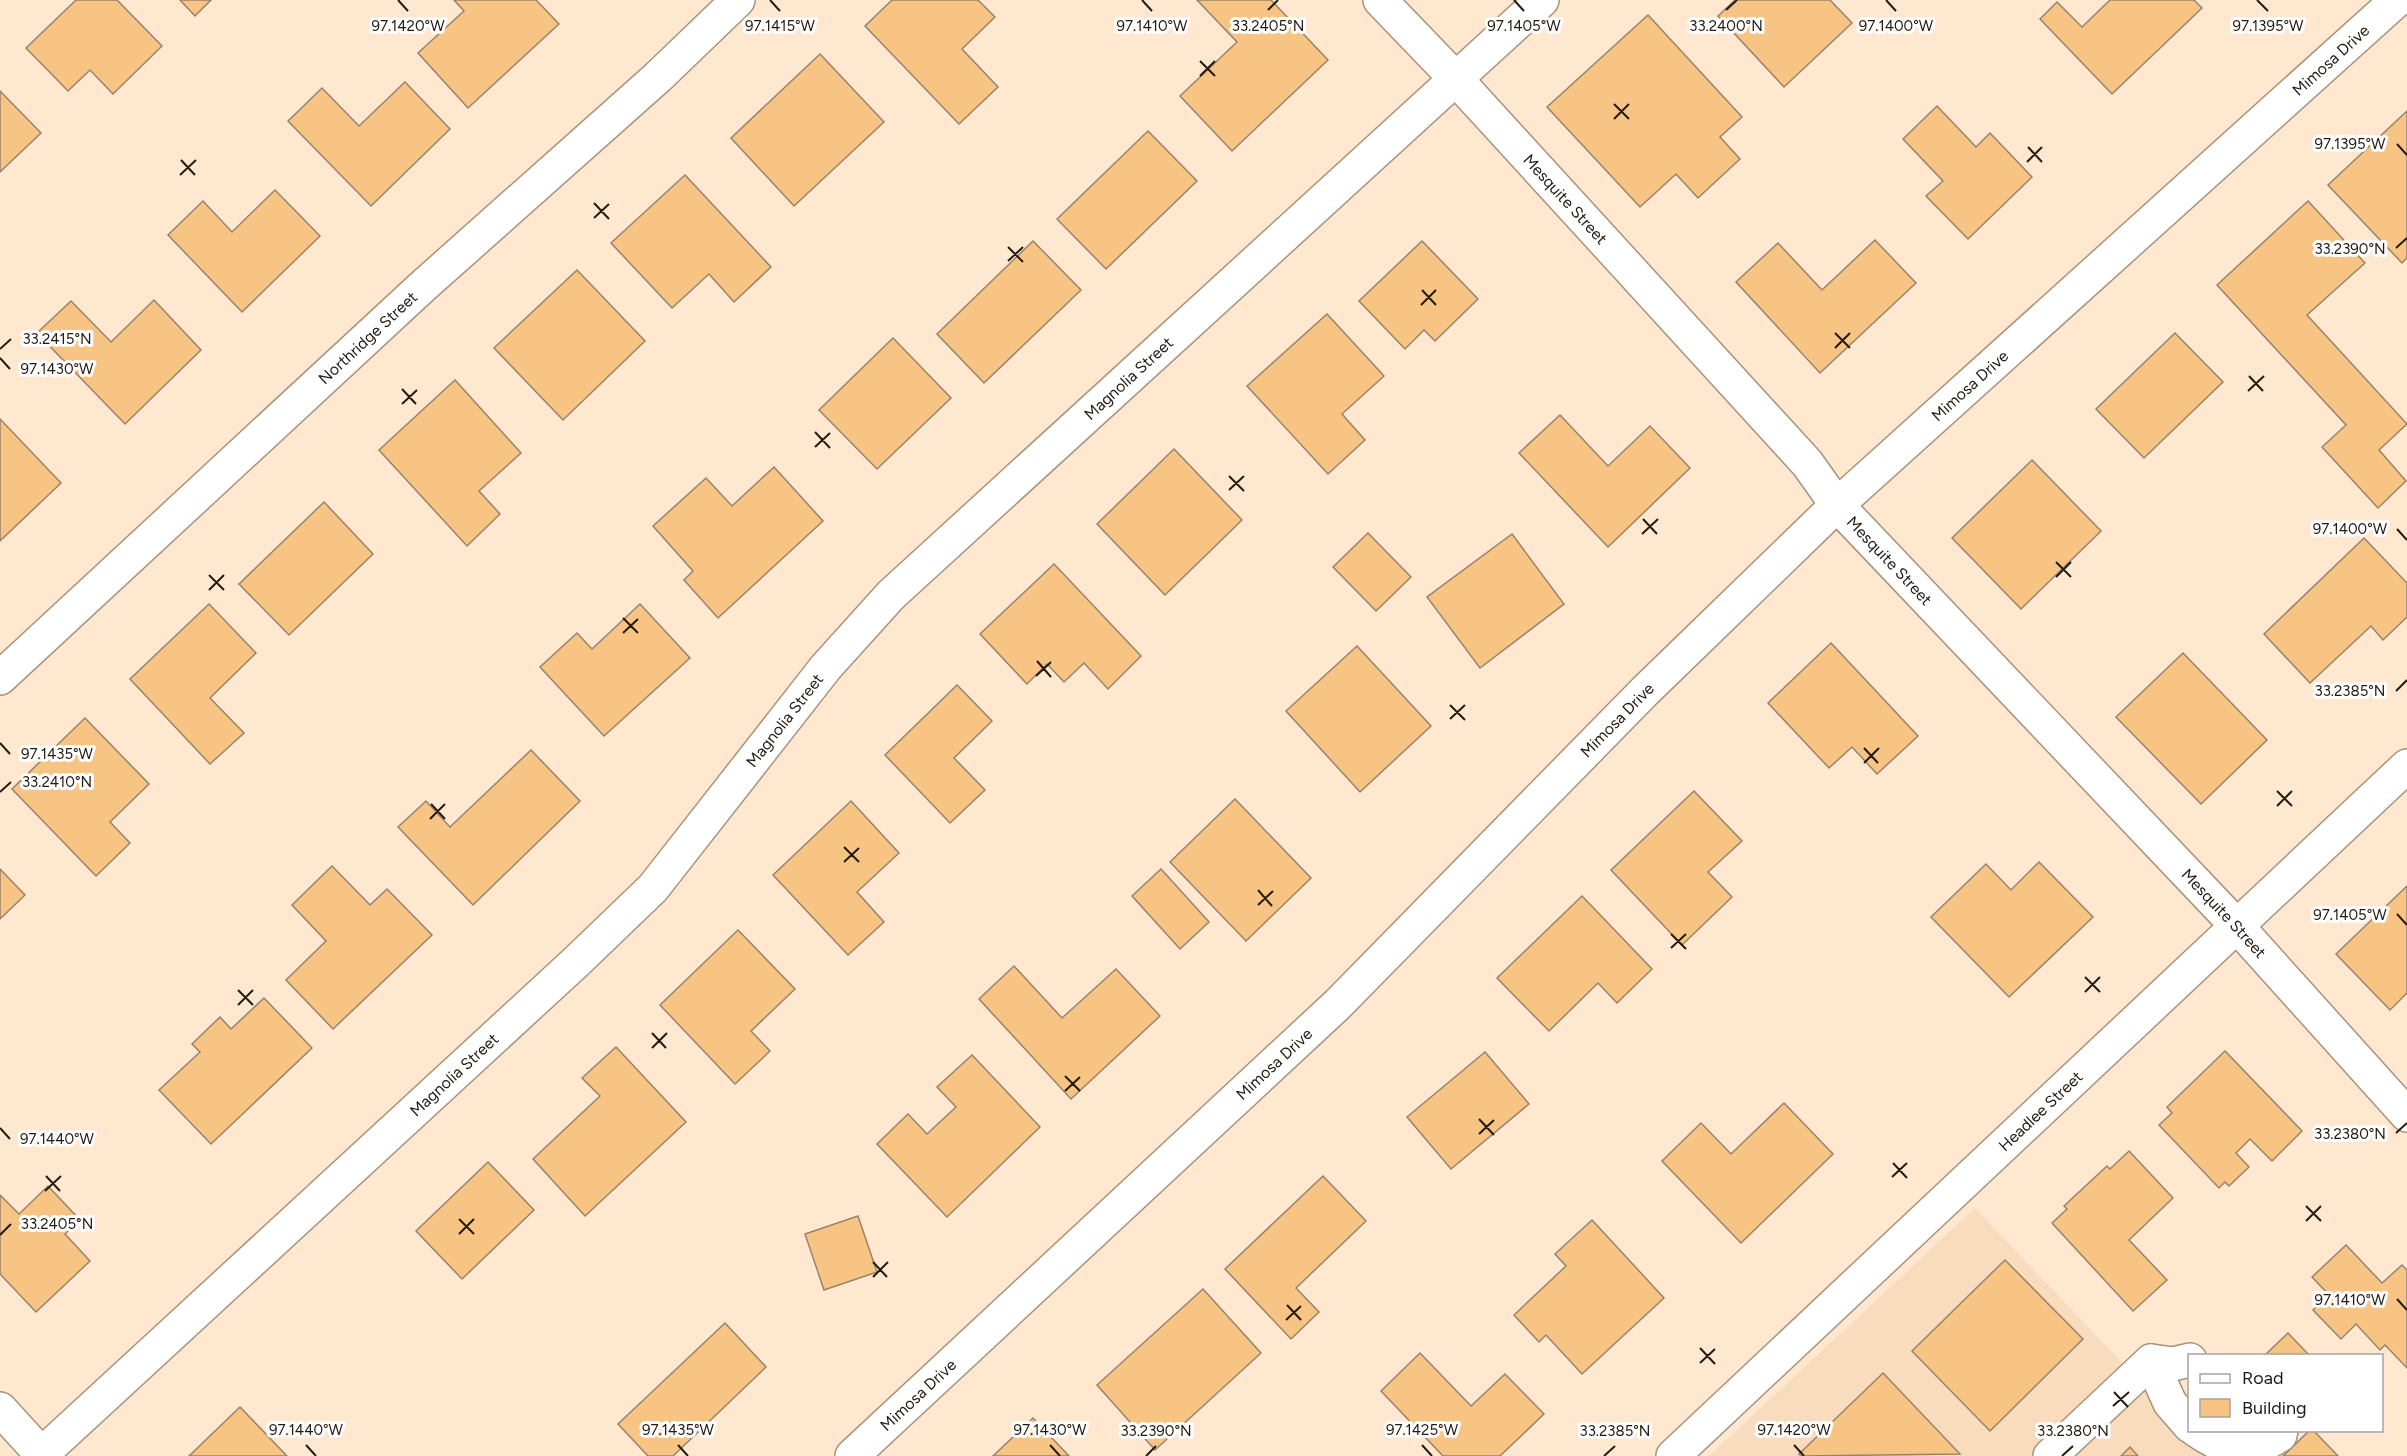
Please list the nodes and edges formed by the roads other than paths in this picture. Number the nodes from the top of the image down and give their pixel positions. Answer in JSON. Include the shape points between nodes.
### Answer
{"nodes":[{"id":1,"x":738,"y":0,"type":"edge"},
{"id":2,"x":1380,"y":0,"type":"edge"},
{"id":3,"x":1542,"y":0,"type":"edge"},
{"id":4,"x":2397,"y":0,"type":"edge"},
{"id":5,"x":1455,"y":78,"type":"junction"},
{"id":6,"x":1837,"y":505,"type":"junction"},
{"id":7,"x":0,"y":678,"type":"edge"},
{"id":8,"x":2407,"y":766,"type":"edge"},
{"id":9,"x":2236,"y":925,"type":"junction"},
{"id":10,"x":2407,"y":1115,"type":"edge"},
{"id":11,"x":2188,"y":1360,"type":"edge"},
{"id":12,"x":2151,"y":1361,"type":"junction"},
{"id":13,"x":0,"y":1409,"type":"edge"},
{"id":14,"x":2188,"y":1424,"type":"edge"},
{"id":15,"x":2198,"y":1432,"type":"edge"},
{"id":16,"x":2281,"y":1432,"type":"edge"},
{"id":17,"x":43,"y":1455,"type":"edge"},
{"id":18,"x":852,"y":1456,"type":"edge"},
{"id":19,"x":1673,"y":1456,"type":"edge"},
{"id":20,"x":2050,"y":1456,"type":"edge"}],
"edges":[{"from":1,"to":7,"type":"street","name":"Northridge Street"},
{"from":2,"to":5,"type":"street","name":"Mesquite Street"},
{"from":3,"to":5,"type":"street","name":"Magnolia Street"},
{"from":4,"to":6,"type":"street","name":"Mimosa Drive"},
{"from":5,"to":6,"type":"street","name":"Mesquite Street","via":[[1807,463]]},
{"from":5,"to":17,"type":"street","name":"Magnolia Street","via":[[891,595],[826,667],[652,888]]},
{"from":6,"to":9,"type":"street","name":"Mesquite Street"},
{"from":6,"to":18,"type":"street","name":"Mimosa Drive","via":[[1645,690],[1338,1004]]},
{"from":8,"to":9,"type":"street","name":"Headlee Street"},
{"from":9,"to":10,"type":"street","name":"Mesquite Street"},
{"from":9,"to":19,"type":"street","name":"Headlee Street"},
{"from":11,"to":12,"type":"street","via":[[2173,1364]]},
{"from":12,"to":14,"type":"street","via":[[2170,1403]]},
{"from":12,"to":20,"type":"street"},
{"from":13,"to":17,"type":"street"},
{"from":15,"to":16,"type":"street","via":[[2234,1450],[2265,1445]]}]}
